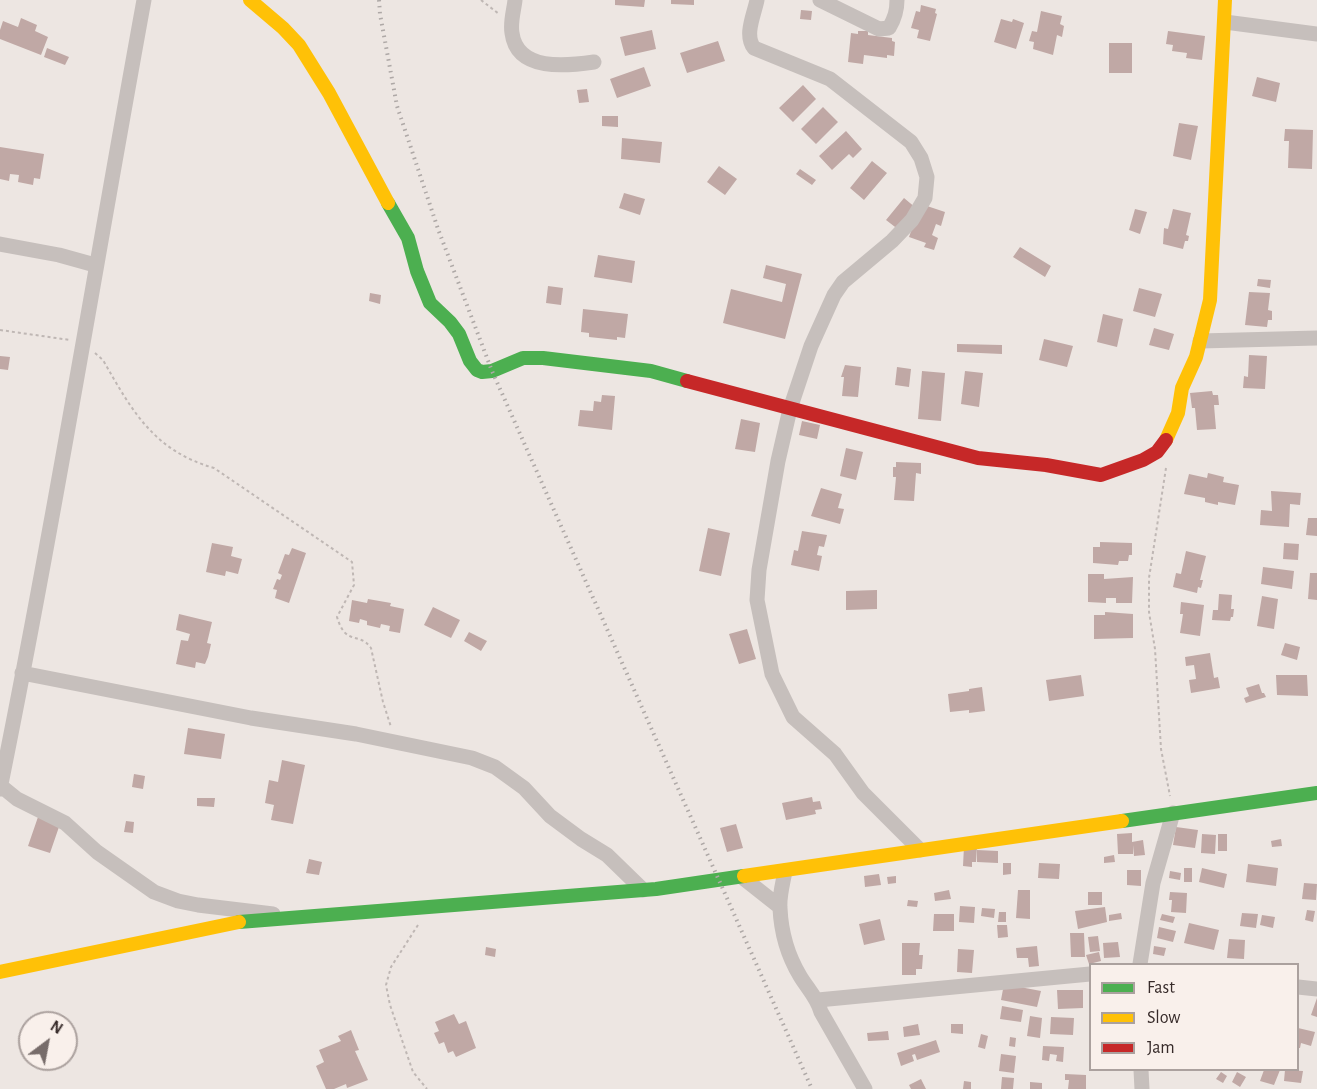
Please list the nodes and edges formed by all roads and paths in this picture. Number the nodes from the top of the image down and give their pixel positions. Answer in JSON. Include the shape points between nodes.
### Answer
{"nodes":[{"id":1,"x":144,"y":0,"type":"edge"},
{"id":2,"x":250,"y":0,"type":"edge"},
{"id":3,"x":480,"y":0,"type":"edge"},
{"id":4,"x":515,"y":0,"type":"edge"},
{"id":5,"x":757,"y":0,"type":"edge"},
{"id":6,"x":820,"y":0,"type":"edge"},
{"id":7,"x":897,"y":0,"type":"edge"},
{"id":8,"x":1225,"y":0,"type":"edge"},
{"id":9,"x":1225,"y":22,"type":"junction"},
{"id":10,"x":512,"y":26,"type":"junction"},
{"id":11,"x":1317,"y":34,"type":"edge"},
{"id":12,"x":594,"y":62,"type":"dead end"},
{"id":13,"x":0,"y":244,"type":"edge"},
{"id":14,"x":95,"y":266,"type":"junction"},
{"id":15,"x":0,"y":330,"type":"edge"},
{"id":16,"x":1317,"y":338,"type":"edge"},
{"id":17,"x":1200,"y":341,"type":"junction"},
{"id":18,"x":84,"y":342,"type":"junction"},
{"id":19,"x":790,"y":409,"type":"junction"},
{"id":20,"x":1167,"y":460,"type":"dead end"},
{"id":21,"x":22,"y":673,"type":"junction"},
{"id":22,"x":403,"y":744,"type":"junction"},
{"id":23,"x":2,"y":763,"type":"edge"},
{"id":24,"x":0,"y":787,"type":"edge"},
{"id":25,"x":1317,"y":793,"type":"edge"},
{"id":26,"x":1173,"y":813,"type":"junction"},
{"id":27,"x":920,"y":850,"type":"junction"},
{"id":28,"x":784,"y":871,"type":"junction"},
{"id":29,"x":741,"y":877,"type":"junction"},
{"id":30,"x":643,"y":890,"type":"junction"},
{"id":31,"x":429,"y":907,"type":"junction"},
{"id":32,"x":780,"y":907,"type":"junction"},
{"id":33,"x":297,"y":918,"type":"junction"},
{"id":34,"x":1140,"y":963,"type":"edge"},
{"id":35,"x":0,"y":972,"type":"edge"},
{"id":36,"x":1089,"y":974,"type":"edge"},
{"id":37,"x":1299,"y":987,"type":"edge"},
{"id":38,"x":1317,"y":989,"type":"edge"},
{"id":39,"x":818,"y":1000,"type":"junction"},
{"id":40,"x":1141,"y":1071,"type":"edge"},
{"id":41,"x":427,"y":1089,"type":"edge"},
{"id":42,"x":865,"y":1089,"type":"edge"},
{"id":43,"x":1142,"y":1089,"type":"edge"}],
"edges":[{"from":1,"to":14,"type":"street"},
{"from":2,"to":19,"type":"street","via":[[299,45],[329,93],[408,238],[430,303],[459,334],[477,370],[486,372],[523,358],[543,358],[651,371]]},
{"from":3,"to":10,"type":"path"},
{"from":4,"to":10,"type":"street"},
{"from":5,"to":19,"type":"street","via":[[749,42],[754,48],[830,79],[911,142],[927,177],[925,198],[912,220],[843,282],[834,295],[811,346]]},
{"from":6,"to":7,"type":"street","via":[[879,29],[889,28],[897,13]]},
{"from":8,"to":9,"type":"street"},
{"from":9,"to":11,"type":"street"},
{"from":9,"to":17,"type":"street","via":[[1210,300]]},
{"from":10,"to":12,"type":"street","via":[[516,44],[532,60],[545,65]]},
{"from":13,"to":14,"type":"street"},
{"from":14,"to":18,"type":"street"},
{"from":15,"to":18,"type":"path"},
{"from":16,"to":17,"type":"street"},
{"from":17,"to":19,"type":"street","via":[[1182,388],[1178,414],[1157,452],[1101,474],[978,458]]},
{"from":18,"to":21,"type":"street"},
{"from":18,"to":22,"type":"path","via":[[103,360],[141,422],[176,453],[214,468],[352,562],[354,585],[337,617],[348,637],[371,648],[390,725]]},
{"from":19,"to":27,"type":"street","via":[[759,570],[757,600],[772,674],[792,717],[835,754],[863,793]]},
{"from":20,"to":26,"type":"path","via":[[1149,578],[1149,612],[1161,749]]},
{"from":21,"to":22,"type":"street"},
{"from":21,"to":23,"type":"street"},
{"from":22,"to":30,"type":"street","via":[[495,766],[524,788],[550,816],[607,855]]},
{"from":23,"to":24,"type":"street"},
{"from":24,"to":33,"type":"street","via":[[65,823],[154,892],[198,905]]},
{"from":25,"to":26,"type":"street"},
{"from":26,"to":27,"type":"street"},
{"from":26,"to":34,"type":"street","via":[[1153,883]]},
{"from":27,"to":28,"type":"street"},
{"from":28,"to":29,"type":"street"},
{"from":28,"to":32,"type":"street"},
{"from":29,"to":30,"type":"street"},
{"from":29,"to":32,"type":"street"},
{"from":30,"to":31,"type":"street"},
{"from":31,"to":33,"type":"street"},
{"from":31,"to":41,"type":"path","via":[[391,967],[386,985],[413,1072]]},
{"from":32,"to":39,"type":"street","via":[[791,958]]},
{"from":33,"to":35,"type":"street","via":[[231,923]]},
{"from":36,"to":39,"type":"street"},
{"from":37,"to":38,"type":"street"},
{"from":39,"to":42,"type":"street"},
{"from":40,"to":43,"type":"street"}]}
